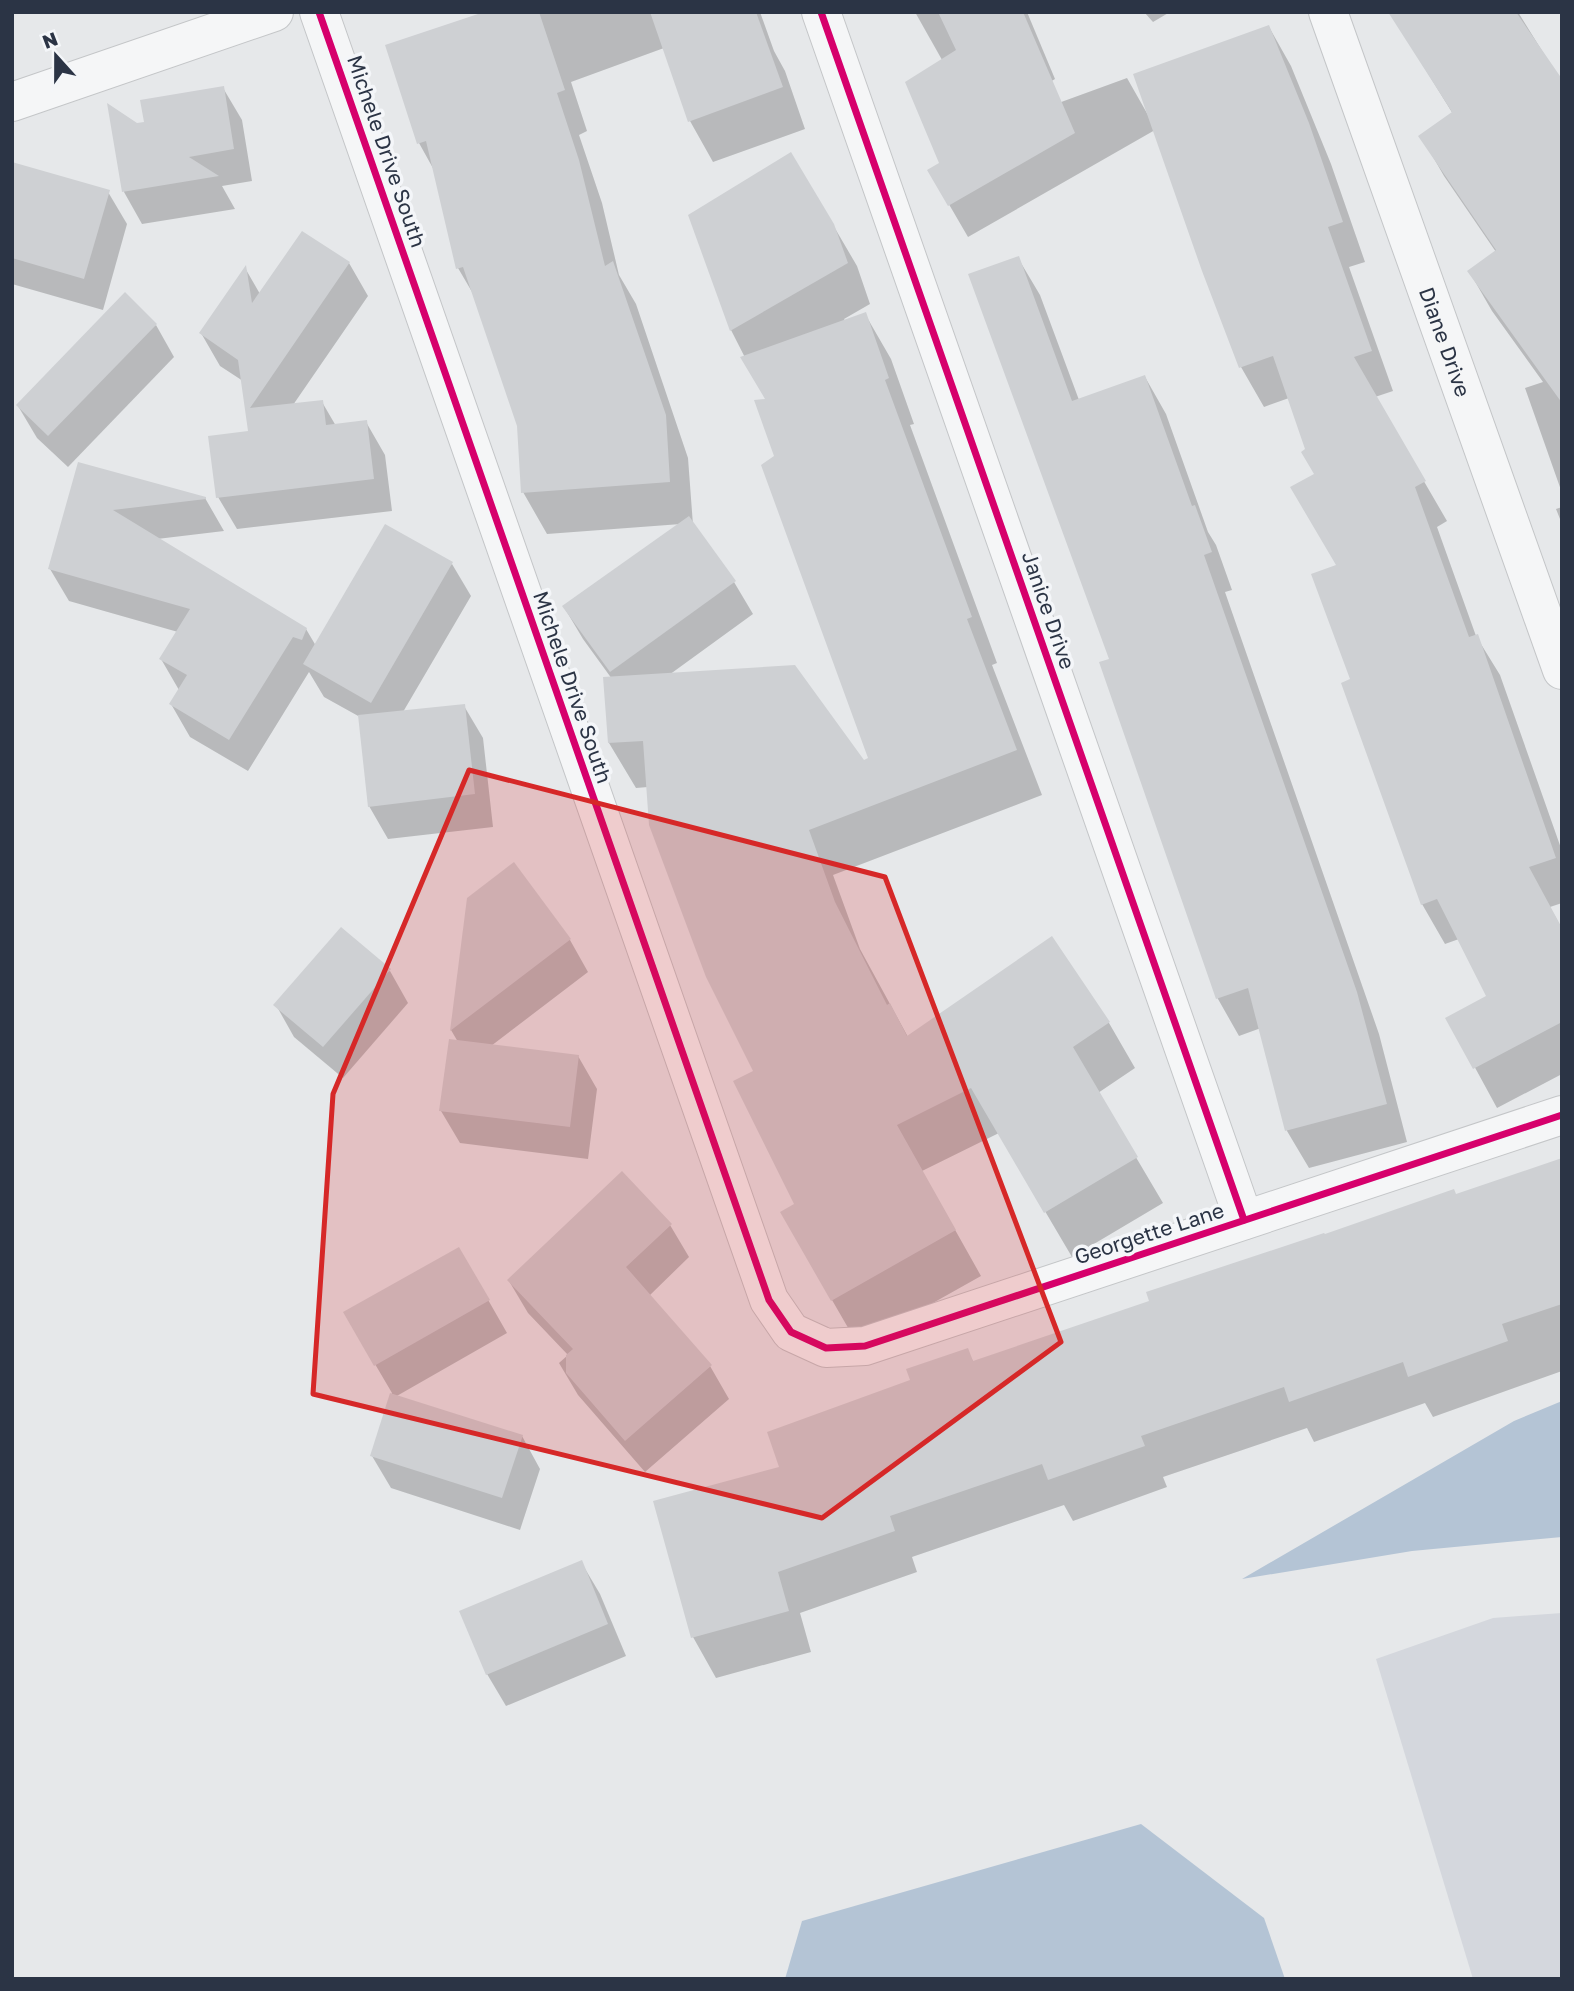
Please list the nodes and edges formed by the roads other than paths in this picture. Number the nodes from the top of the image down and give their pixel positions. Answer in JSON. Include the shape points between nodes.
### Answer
{"nodes":[{"id":1,"x":274,"y":12,"type":"edge"},
{"id":2,"x":319,"y":12,"type":"edge"},
{"id":3,"x":821,"y":12,"type":"edge"},
{"id":4,"x":1328,"y":12,"type":"edge"},
{"id":5,"x":12,"y":102,"type":"edge"},
{"id":6,"x":1562,"y":670,"type":"edge"},
{"id":7,"x":1562,"y":1115,"type":"edge"},
{"id":8,"x":1244,"y":1220,"type":"junction"},
{"id":9,"x":826,"y":1348,"type":"joint"}],
"edges":[{"from":1,"to":5,"type":"street"},
{"from":2,"to":9,"type":"street","name":"Michele Drive South","via":[[769,1300],[791,1332]]},
{"from":3,"to":8,"type":"street","name":"Janice Drive"},
{"from":4,"to":6,"type":"street","name":"Diane Drive"},
{"from":7,"to":8,"type":"street","name":"Georgette Lane"},
{"from":8,"to":9,"type":"street","name":"Georgette Lane","via":[[865,1346]]}]}
